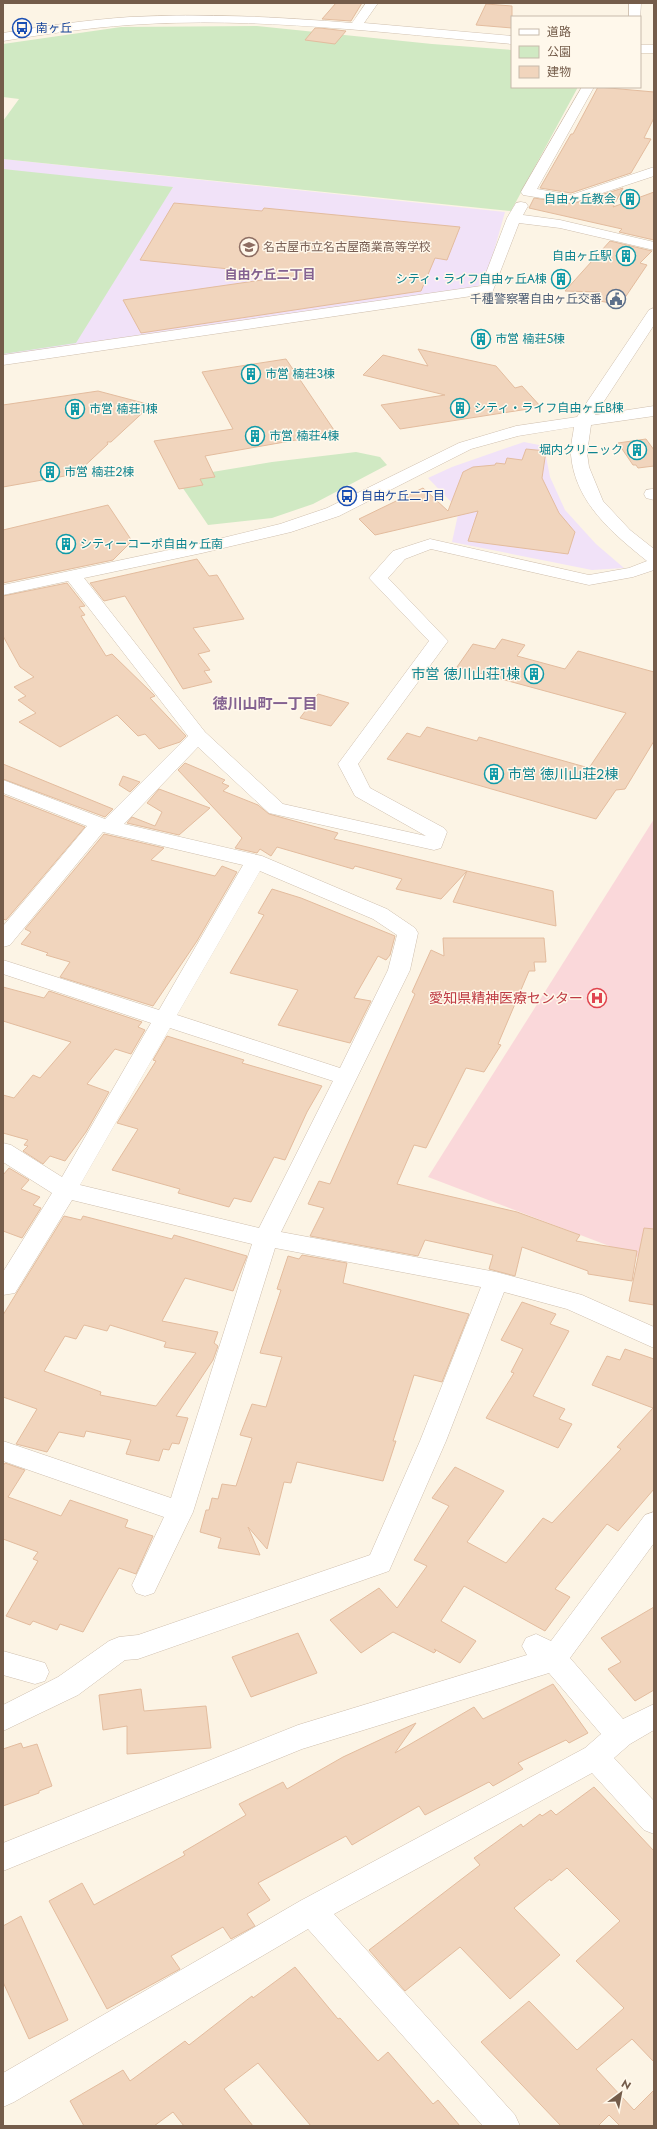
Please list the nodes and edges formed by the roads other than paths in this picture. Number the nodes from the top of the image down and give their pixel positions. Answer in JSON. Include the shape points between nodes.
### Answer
{"nodes":[{"id":1,"x":372,"y":3,"type":"edge"},
{"id":2,"x":635,"y":3,"type":"edge"},
{"id":3,"x":635,"y":16,"type":"edge"},
{"id":4,"x":355,"y":27,"type":"junction"},
{"id":5,"x":3,"y":37,"type":"edge"},
{"id":6,"x":511,"y":40,"type":"edge"},
{"id":7,"x":641,"y":49,"type":"edge"},
{"id":8,"x":654,"y":49,"type":"edge"},
{"id":9,"x":587,"y":88,"type":"edge"},
{"id":10,"x":654,"y":171,"type":"edge"},
{"id":11,"x":528,"y":192,"type":"junction"},
{"id":12,"x":514,"y":218,"type":"junction"},
{"id":13,"x":654,"y":246,"type":"edge"},
{"id":14,"x":654,"y":312,"type":"edge"},
{"id":15,"x":3,"y":360,"type":"edge"},
{"id":16,"x":654,"y":412,"type":"edge"},
{"id":17,"x":583,"y":421,"type":"junction"},
{"id":18,"x":654,"y":558,"type":"edge"},
{"id":19,"x":654,"y":564,"type":"edge"},
{"id":20,"x":73,"y":576,"type":"junction"},
{"id":21,"x":3,"y":590,"type":"edge"},
{"id":22,"x":198,"y":736,"type":"junction"},
{"id":23,"x":3,"y":786,"type":"edge"},
{"id":24,"x":104,"y":825,"type":"junction"},
{"id":25,"x":255,"y":861,"type":"junction"},
{"id":26,"x":3,"y":940,"type":"edge"},
{"id":27,"x":3,"y":967,"type":"edge"},
{"id":28,"x":163,"y":1019,"type":"junction"},
{"id":29,"x":347,"y":1078,"type":"junction"},
{"id":30,"x":3,"y":1151,"type":"edge"},
{"id":31,"x":66,"y":1190,"type":"junction"},
{"id":32,"x":266,"y":1238,"type":"junction"},
{"id":33,"x":496,"y":1281,"type":"junction"},
{"id":34,"x":6,"y":1287,"type":"dead end"},
{"id":35,"x":654,"y":1338,"type":"edge"},
{"id":36,"x":3,"y":1451,"type":"edge"},
{"id":37,"x":180,"y":1512,"type":"junction"},
{"id":38,"x":654,"y":1523,"type":"edge"},
{"id":39,"x":145,"y":1584,"type":"dead end"},
{"id":40,"x":545,"y":1652,"type":"junction"},
{"id":41,"x":3,"y":1663,"type":"edge"},
{"id":42,"x":35,"y":1672,"type":"dead end"},
{"id":43,"x":654,"y":1716,"type":"edge"},
{"id":44,"x":3,"y":1719,"type":"edge"},
{"id":45,"x":620,"y":1735,"type":"junction"},
{"id":46,"x":594,"y":1757,"type":"junction"},
{"id":47,"x":654,"y":1821,"type":"edge"},
{"id":48,"x":3,"y":1857,"type":"edge"},
{"id":49,"x":311,"y":1911,"type":"junction"},
{"id":50,"x":3,"y":2091,"type":"edge"},
{"id":51,"x":504,"y":2126,"type":"edge"}],
"edges":[{"from":1,"to":4,"type":"street"},
{"from":2,"to":3,"type":"street"},
{"from":4,"to":5,"type":"street","via":[[226,18],[138,20]]},
{"from":4,"to":6,"type":"street"},
{"from":7,"to":8,"type":"street"},
{"from":9,"to":11,"type":"street"},
{"from":10,"to":11,"type":"street","via":[[572,199]]},
{"from":11,"to":12,"type":"street"},
{"from":12,"to":13,"type":"street","via":[[560,224]]},
{"from":12,"to":15,"type":"street","via":[[487,290]]},
{"from":14,"to":17,"type":"street"},
{"from":16,"to":17,"type":"street"},
{"from":17,"to":18,"type":"street","via":[[579,453],[581,467],[595,503],[624,534]]},
{"from":17,"to":20,"type":"street","via":[[516,431],[465,446],[332,512],[285,528]]},
{"from":19,"to":22,"type":"street","via":[[633,572],[588,580],[430,544],[399,555],[378,578],[439,641],[348,764],[362,792],[437,832],[434,844],[276,808]]},
{"from":20,"to":21,"type":"street"},
{"from":20,"to":22,"type":"street"},
{"from":22,"to":24,"type":"street"},
{"from":23,"to":24,"type":"street"},
{"from":24,"to":25,"type":"street"},
{"from":24,"to":26,"type":"street"},
{"from":25,"to":28,"type":"street"},
{"from":25,"to":29,"type":"street","via":[[380,914],[408,933],[399,970]]},
{"from":27,"to":28,"type":"street"},
{"from":28,"to":29,"type":"street"},
{"from":28,"to":31,"type":"street"},
{"from":29,"to":32,"type":"street"},
{"from":30,"to":31,"type":"street"},
{"from":31,"to":32,"type":"street"},
{"from":31,"to":34,"type":"street"},
{"from":32,"to":33,"type":"street"},
{"from":32,"to":37,"type":"street"},
{"from":33,"to":35,"type":"street","via":[[573,1302]]},
{"from":33,"to":44,"type":"street","via":[[433,1441],[380,1563],[138,1647],[119,1649],[68,1686]]},
{"from":36,"to":37,"type":"street"},
{"from":37,"to":39,"type":"street"},
{"from":38,"to":40,"type":"street"},
{"from":40,"to":45,"type":"street"},
{"from":40,"to":48,"type":"street","via":[[298,1738]]},
{"from":41,"to":42,"type":"street"},
{"from":43,"to":45,"type":"street"},
{"from":45,"to":46,"type":"street"},
{"from":46,"to":47,"type":"street"},
{"from":46,"to":49,"type":"street"},
{"from":49,"to":50,"type":"street"},
{"from":49,"to":51,"type":"street"}]}
